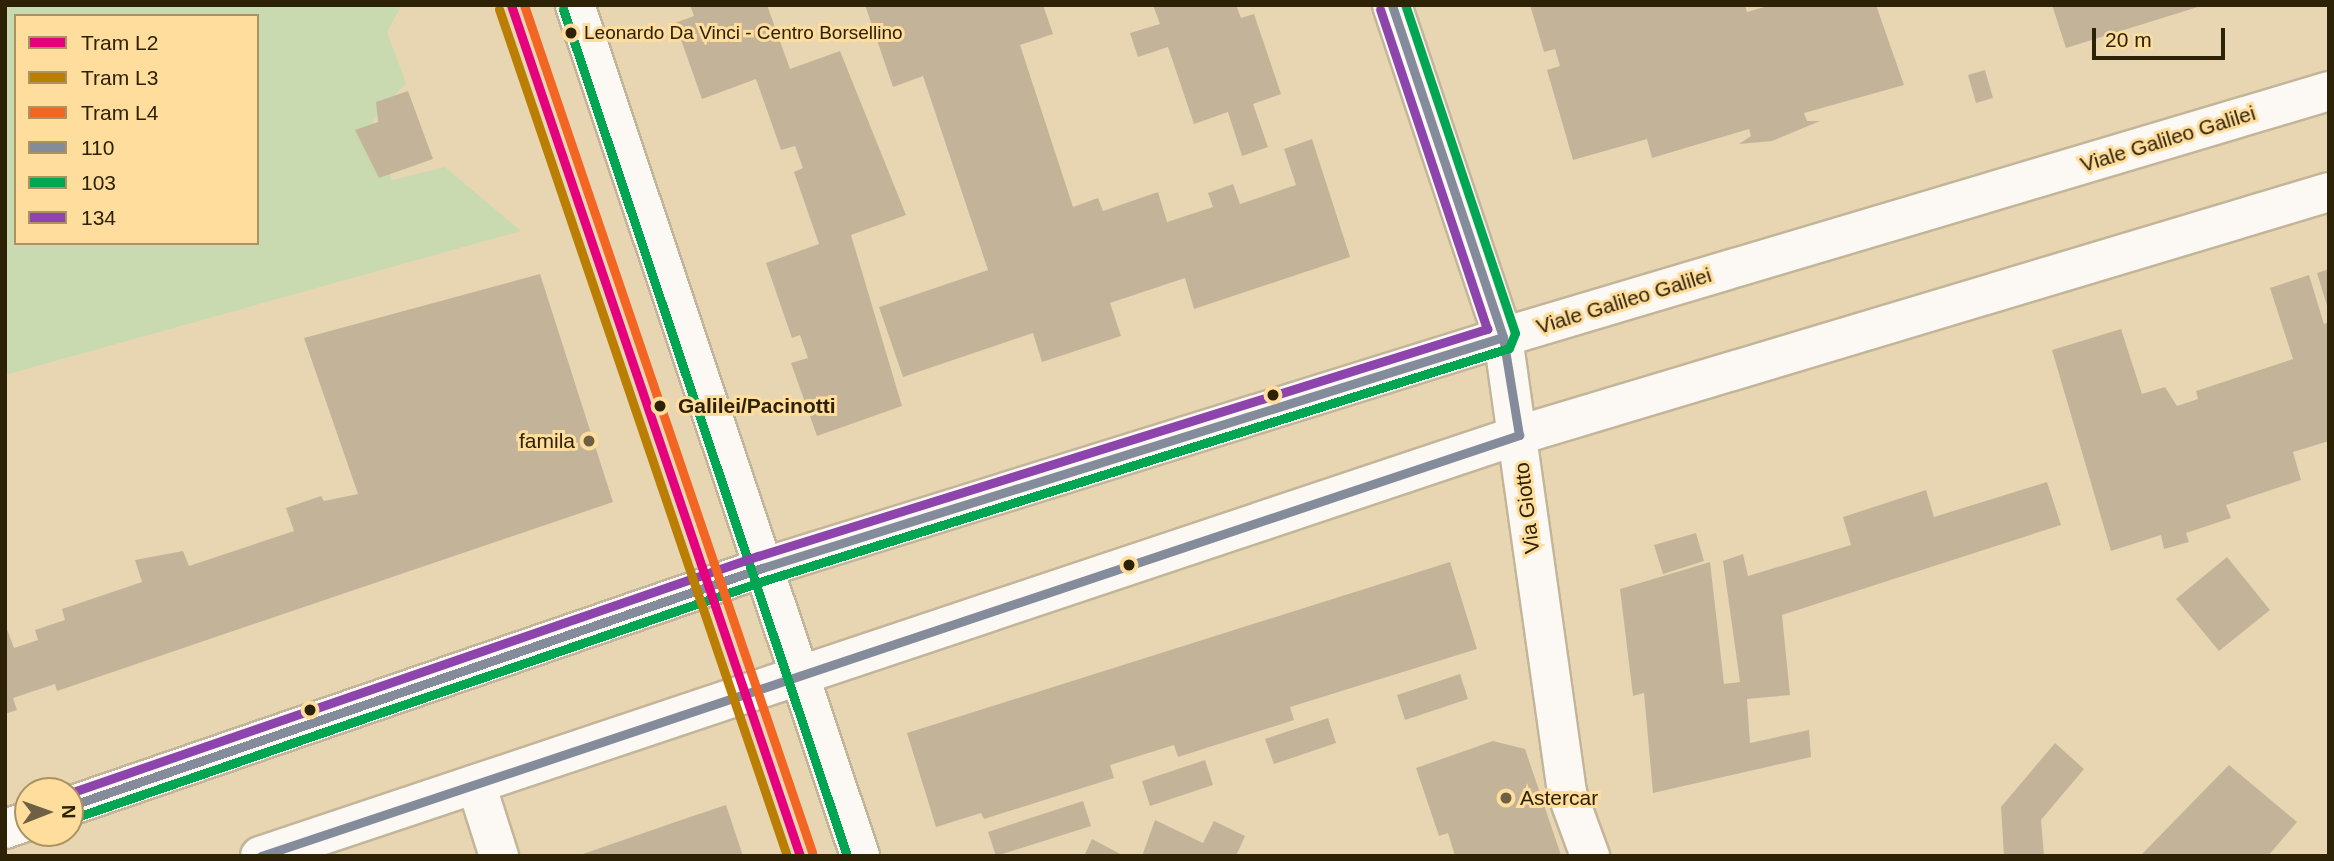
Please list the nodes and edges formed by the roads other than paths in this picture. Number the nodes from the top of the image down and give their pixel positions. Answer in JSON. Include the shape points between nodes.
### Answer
{"nodes":[{"id":1,"x":575,"y":5,"type":"edge"},
{"id":2,"x":1392,"y":5,"type":"edge"},
{"id":3,"x":2329,"y":91,"type":"edge"},
{"id":4,"x":2329,"y":192,"type":"edge"},
{"id":5,"x":1503,"y":337,"type":"junction"},
{"id":6,"x":1519,"y":435,"type":"junction"},
{"id":7,"x":762,"y":568,"type":"junction"},
{"id":8,"x":799,"y":675,"type":"junction"},
{"id":9,"x":476,"y":783,"type":"junction"},
{"id":10,"x":84,"y":801,"type":"edge"},
{"id":11,"x":260,"y":856,"type":"edge"},
{"id":12,"x":499,"y":856,"type":"edge"},
{"id":13,"x":860,"y":856,"type":"edge"},
{"id":14,"x":1590,"y":856,"type":"edge"}],
"edges":[{"from":1,"to":7,"type":"street"},
{"from":2,"to":5,"type":"street","name":"Via Giotto"},
{"from":3,"to":5,"type":"street","name":"Viale Galileo Galilei"},
{"from":4,"to":6,"type":"street"},
{"from":5,"to":6,"type":"street","name":"Via Giotto"},
{"from":5,"to":7,"type":"street","name":"Viale Galileo Galilei"},
{"from":6,"to":8,"type":"street"},
{"from":6,"to":14,"type":"street","name":"Via Giotto","via":[[1567,793]]},
{"from":7,"to":8,"type":"street"},
{"from":7,"to":10,"type":"street","name":"Viale Galileo Galilei"},
{"from":8,"to":9,"type":"street"},
{"from":8,"to":13,"type":"street"},
{"from":9,"to":11,"type":"street"},
{"from":9,"to":12,"type":"street"}]}
